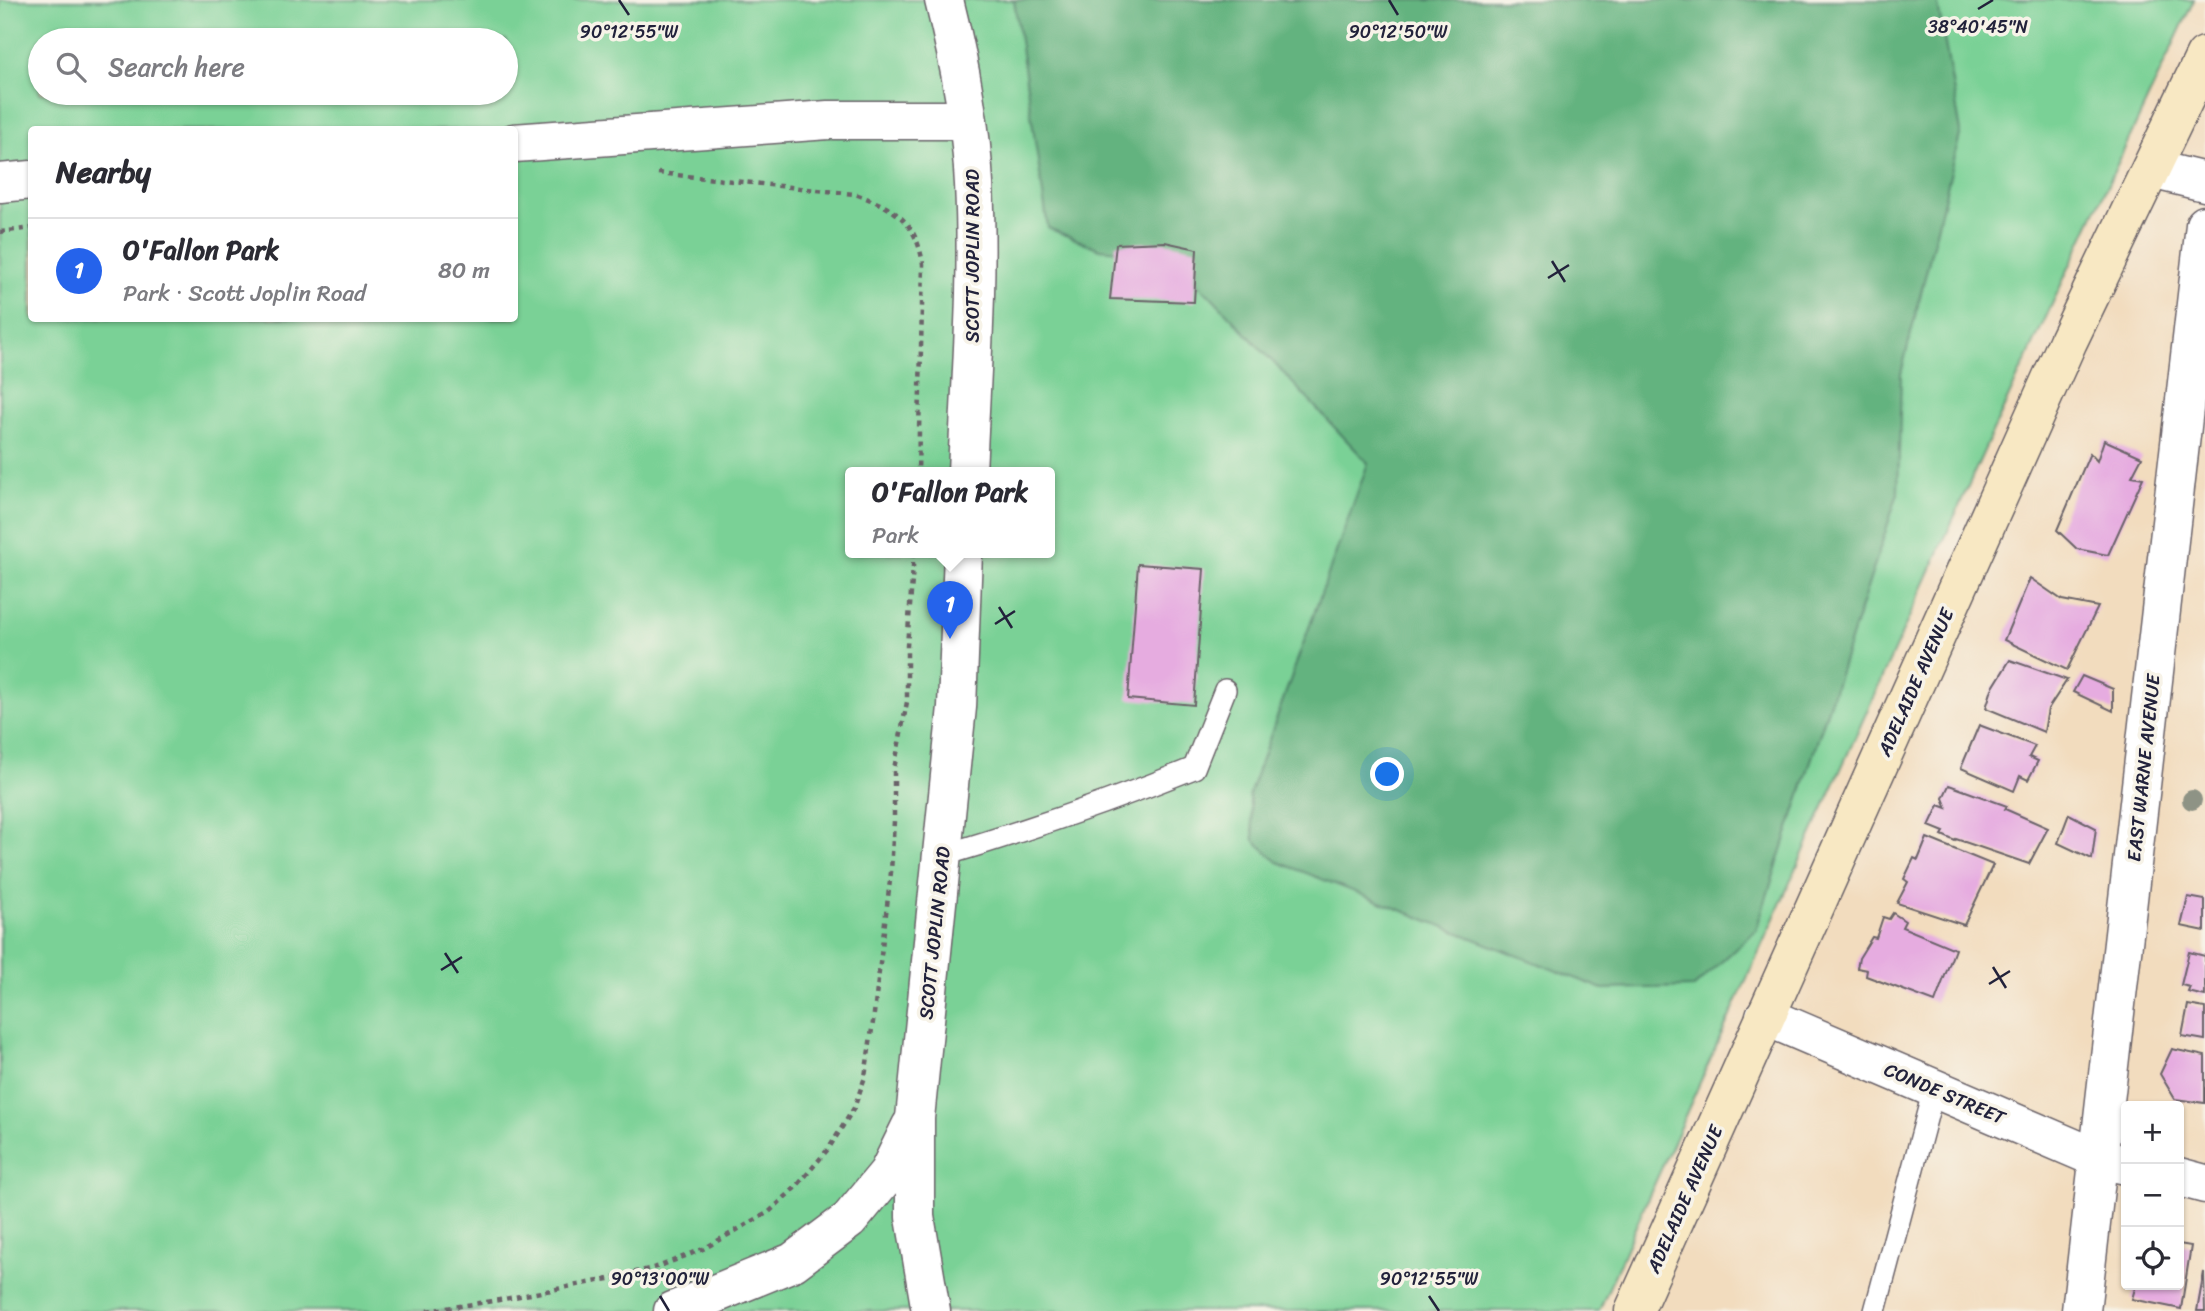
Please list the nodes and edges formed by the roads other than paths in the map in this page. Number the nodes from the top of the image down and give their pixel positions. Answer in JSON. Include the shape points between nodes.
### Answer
{"nodes":[{"id":1,"x":944,"y":0,"type":"edge"},
{"id":2,"x":2205,"y":56,"type":"edge"},
{"id":3,"x":967,"y":120,"type":"junction"},
{"id":4,"x":518,"y":143,"type":"edge"},
{"id":5,"x":2151,"y":169,"type":"junction"},
{"id":6,"x":28,"y":180,"type":"edge"},
{"id":7,"x":2205,"y":182,"type":"edge"},
{"id":8,"x":0,"y":183,"type":"edge"},
{"id":9,"x":2205,"y":225,"type":"edge"},
{"id":10,"x":967,"y":467,"type":"edge"},
{"id":11,"x":963,"y":558,"type":"edge"},
{"id":12,"x":1225,"y":690,"type":"dead end"},
{"id":13,"x":941,"y":856,"type":"junction"},
{"id":14,"x":1765,"y":1016,"type":"junction"},
{"id":15,"x":1934,"y":1089,"type":"junction"},
{"id":16,"x":915,"y":1118,"type":"junction"},
{"id":17,"x":2113,"y":1162,"type":"edge"},
{"id":18,"x":2184,"y":1179,"type":"edge"},
{"id":19,"x":2205,"y":1184,"type":"edge"},
{"id":20,"x":673,"y":1311,"type":"edge"},
{"id":21,"x":931,"y":1311,"type":"edge"},
{"id":22,"x":1634,"y":1311,"type":"edge"},
{"id":23,"x":1875,"y":1311,"type":"edge"},
{"id":24,"x":2081,"y":1311,"type":"edge"}],
"edges":[{"from":1,"to":3,"type":"street","name":"SCOTT JOPLIN ROAD"},
{"from":2,"to":5,"type":"main road","name":"ADELAIDE AVENUE"},
{"from":3,"to":4,"type":"street","via":[[828,120]]},
{"from":3,"to":10,"type":"street","name":"SCOTT JOPLIN ROAD","via":[[974,183]]},
{"from":5,"to":7,"type":"street"},
{"from":5,"to":14,"type":"main road","name":"ADELAIDE AVENUE","via":[[2068,341]]},
{"from":6,"to":8,"type":"street"},
{"from":9,"to":17,"type":"street","name":"EAST WARNE AVENUE"},
{"from":11,"to":13,"type":"street","name":"SCOTT JOPLIN ROAD","via":[[957,707]]},
{"from":12,"to":13,"type":"lane","via":[[1194,768],[1108,803]]},
{"from":13,"to":16,"type":"street","name":"SCOTT JOPLIN ROAD"},
{"from":14,"to":15,"type":"street","name":"CONDE STREET"},
{"from":14,"to":22,"type":"main road","name":"ADELAIDE AVENUE"},
{"from":15,"to":17,"type":"street","name":"CONDE STREET"},
{"from":15,"to":23,"type":"lane"},
{"from":16,"to":20,"type":"street","via":[[888,1173],[849,1220],[793,1262]]},
{"from":16,"to":21,"type":"street","name":"SCOTT JOPLIN ROAD","via":[[915,1217]]},
{"from":17,"to":24,"type":"street","name":"EAST WARNE AVENUE"},
{"from":18,"to":19,"type":"street"}]}
